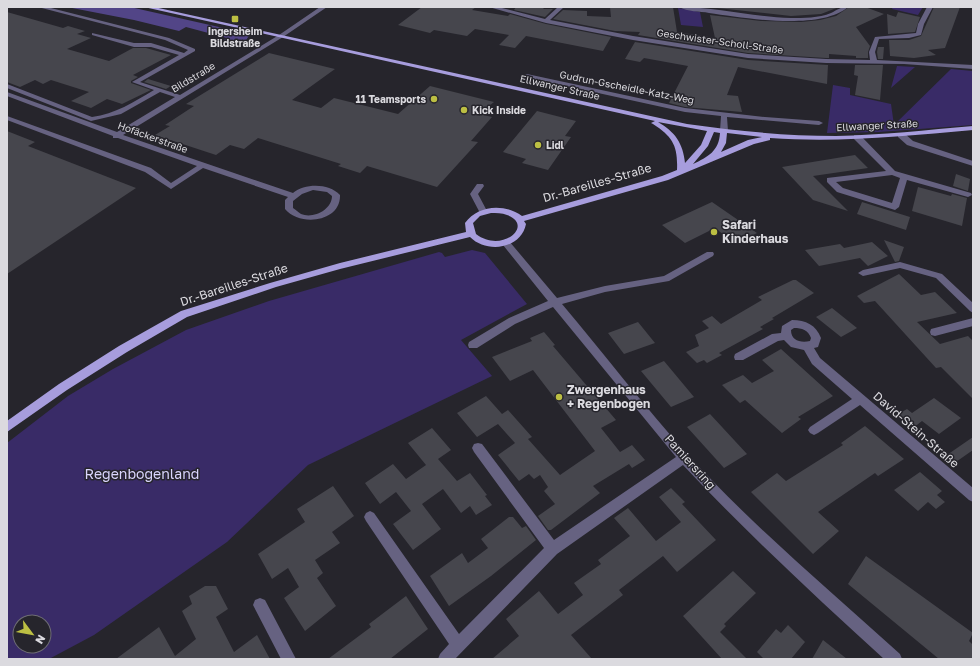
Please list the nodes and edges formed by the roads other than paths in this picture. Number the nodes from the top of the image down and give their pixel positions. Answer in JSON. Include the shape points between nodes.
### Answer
{"nodes":[{"id":1,"x":41,"y":7,"type":"edge"},
{"id":2,"x":147,"y":7,"type":"edge"},
{"id":3,"x":324,"y":7,"type":"edge"},
{"id":4,"x":492,"y":7,"type":"edge"},
{"id":5,"x":561,"y":7,"type":"edge"},
{"id":6,"x":682,"y":7,"type":"edge"},
{"id":7,"x":844,"y":7,"type":"edge"},
{"id":8,"x":930,"y":7,"type":"edge"},
{"id":9,"x":546,"y":21,"type":"junction"},
{"id":10,"x":94,"y":34,"type":"dead end"},
{"id":11,"x":281,"y":36,"type":"junction"},
{"id":12,"x":185,"y":55,"type":"junction"},
{"id":13,"x":874,"y":62,"type":"junction"},
{"id":14,"x":973,"y":68,"type":"edge"},
{"id":15,"x":527,"y":76,"type":"dead end"},
{"id":16,"x":7,"y":86,"type":"edge"},
{"id":17,"x":158,"y":90,"type":"junction"},
{"id":18,"x":7,"y":94,"type":"edge"},
{"id":19,"x":180,"y":97,"type":"junction"},
{"id":20,"x":724,"y":114,"type":"junction"},
{"id":21,"x":7,"y":118,"type":"edge"},
{"id":22,"x":646,"y":118,"type":"junction"},
{"id":23,"x":819,"y":123,"type":"dead end"},
{"id":24,"x":973,"y":128,"type":"edge"},
{"id":25,"x":711,"y":129,"type":"junction"},
{"id":26,"x":724,"y":131,"type":"junction"},
{"id":27,"x":901,"y":135,"type":"junction"},
{"id":28,"x":116,"y":136,"type":"junction"},
{"id":29,"x":775,"y":136,"type":"junction"},
{"id":30,"x":857,"y":137,"type":"junction"},
{"id":31,"x":703,"y":162,"type":"junction"},
{"id":32,"x":973,"y":164,"type":"edge"},
{"id":33,"x":201,"y":166,"type":"junction"},
{"id":34,"x":681,"y":171,"type":"junction"},
{"id":35,"x":892,"y":173,"type":"junction"},
{"id":36,"x":904,"y":176,"type":"junction"},
{"id":37,"x":480,"y":186,"type":"dead end"},
{"id":38,"x":968,"y":195,"type":"dead end"},
{"id":39,"x":293,"y":196,"type":"junction"},
{"id":40,"x":484,"y":211,"type":"junction"},
{"id":41,"x":520,"y":218,"type":"junction"},
{"id":42,"x":471,"y":234,"type":"junction"},
{"id":43,"x":506,"y":243,"type":"junction"},
{"id":44,"x":710,"y":254,"type":"dead end"},
{"id":45,"x":863,"y":273,"type":"dead end"},
{"id":46,"x":555,"y":302,"type":"junction"},
{"id":47,"x":973,"y":309,"type":"edge"},
{"id":48,"x":973,"y":322,"type":"edge"},
{"id":49,"x":935,"y":332,"type":"dead end"},
{"id":50,"x":786,"y":336,"type":"junction"},
{"id":51,"x":473,"y":345,"type":"dead end"},
{"id":52,"x":807,"y":346,"type":"junction"},
{"id":53,"x":739,"y":357,"type":"dead end"},
{"id":54,"x":860,"y":399,"type":"junction"},
{"id":55,"x":7,"y":427,"type":"edge"},
{"id":56,"x":814,"y":430,"type":"dead end"},
{"id":57,"x":478,"y":448,"type":"dead end"},
{"id":58,"x":684,"y":458,"type":"junction"},
{"id":59,"x":973,"y":496,"type":"edge"},
{"id":60,"x":370,"y":517,"type":"dead end"},
{"id":61,"x":552,"y":549,"type":"junction"},
{"id":62,"x":260,"y":605,"type":"dead end"},
{"id":63,"x":458,"y":645,"type":"junction"},
{"id":64,"x":289,"y":659,"type":"edge"},
{"id":65,"x":445,"y":659,"type":"edge"},
{"id":66,"x":896,"y":659,"type":"edge"}],
"edges":[{"from":1,"to":12,"type":"street","via":[[167,39],[193,50]]},
{"from":2,"to":11,"type":"main road","name":"Ellwanger Straße"},
{"from":3,"to":11,"type":"street"},
{"from":4,"to":9,"type":"street","name":"Geschwister-Scholl-Straße"},
{"from":5,"to":9,"type":"street"},
{"from":6,"to":7,"type":"street","via":[[808,20],[835,14]]},
{"from":8,"to":13,"type":"street","via":[[919,34],[877,38],[872,52]]},
{"from":9,"to":13,"type":"street","name":"Geschwister-Scholl-Straße","via":[[741,55]]},
{"from":10,"to":12,"type":"street","via":[[134,46],[151,45]]},
{"from":11,"to":19,"type":"street","name":"Bildstraße"},
{"from":11,"to":22,"type":"main road","name":"Ellwanger Straße"},
{"from":12,"to":17,"type":"street","via":[[135,82]]},
{"from":13,"to":14,"type":"street","name":"Geschwister-Scholl-Straße"},
{"from":15,"to":20,"type":"street","name":"Gudrun-Gscheidle-Katz-Weg","via":[[685,110]]},
{"from":16,"to":17,"type":"street","via":[[91,118],[115,115]]},
{"from":17,"to":19,"type":"street"},
{"from":18,"to":28,"type":"street","name":"Hofäckerstraße"},
{"from":19,"to":28,"type":"street","name":"Bildstraße"},
{"from":20,"to":23,"type":"street","name":"Gudrun-Gscheidle-Katz-Weg"},
{"from":20,"to":26,"type":"street"},
{"from":21,"to":33,"type":"street","via":[[148,170],[171,187]]},
{"from":22,"to":25,"type":"main road","name":"Ellwanger Straße"},
{"from":22,"to":34,"type":"main road","via":[[667,129],[676,140],[682,154]]},
{"from":24,"to":27,"type":"main road","name":"Ellwanger Straße"},
{"from":25,"to":26,"type":"main road","name":"Ellwanger Straße"},
{"from":25,"to":34,"type":"main road","name":"Dr.-Bareilles-Straße","via":[[709,139],[701,152]]},
{"from":26,"to":29,"type":"main road","name":"Ellwanger Straße"},
{"from":26,"to":31,"type":"main road","name":"Dr.-Bareilles-Straße","via":[[724,141],[716,154]]},
{"from":27,"to":30,"type":"main road","name":"Ellwanger Straße"},
{"from":27,"to":32,"type":"street","via":[[910,143]]},
{"from":28,"to":33,"type":"street","name":"Hofäckerstraße"},
{"from":29,"to":30,"type":"main road","name":"Ellwanger Straße"},
{"from":29,"to":31,"type":"main road","name":"Dr.-Bareilles-Straße","via":[[751,142]]},
{"from":30,"to":35,"type":"street"},
{"from":31,"to":34,"type":"main road","name":"Dr.-Bareilles-Straße"},
{"from":33,"to":39,"type":"street","name":"Hofäckerstraße"},
{"from":34,"to":41,"type":"main road","name":"Dr.-Bareilles-Straße","via":[[665,178]]},
{"from":35,"to":36,"type":"street"},
{"from":35,"to":36,"type":"street","via":[[830,180],[840,190],[895,206]]},
{"from":36,"to":38,"type":"street"},
{"from":37,"to":40,"type":"street","via":[[474,194]]},
{"from":39,"to":39,"type":"street","via":[[289,200],[289,209],[297,216],[304,217],[327,213],[338,200],[333,192],[321,188],[306,189]]},
{"from":40,"to":41,"type":"main road","via":[[500,210]]},
{"from":40,"to":42,"type":"main road","via":[[472,218],[469,223]]},
{"from":41,"to":43,"type":"main road","via":[[523,230],[514,240]]},
{"from":42,"to":43,"type":"main road","via":[[482,242]]},
{"from":42,"to":55,"type":"main road","name":"Dr.-Bareilles-Straße","via":[[340,266],[184,314],[69,383]]},
{"from":43,"to":46,"type":"street","name":"Pamiersring"},
{"from":44,"to":46,"type":"street","via":[[666,279]]},
{"from":45,"to":47,"type":"street","via":[[900,265],[939,276]]},
{"from":46,"to":51,"type":"street","via":[[512,321]]},
{"from":46,"to":58,"type":"street","name":"Pamiersring"},
{"from":48,"to":49,"type":"street"},
{"from":50,"to":52,"type":"street","via":[[797,344]]},
{"from":50,"to":52,"type":"street","via":[[786,329],[792,324],[807,327],[816,338],[814,344]]},
{"from":50,"to":53,"type":"street","via":[[776,337]]},
{"from":52,"to":54,"type":"street","name":"David-Stein-Straße","via":[[816,362]]},
{"from":54,"to":56,"type":"street","name":"David-Stein-Straße"},
{"from":54,"to":59,"type":"street","name":"David-Stein-Straße"},
{"from":57,"to":61,"type":"street"},
{"from":58,"to":61,"type":"street"},
{"from":58,"to":66,"type":"street","name":"Pamiersring","via":[[811,583]]},
{"from":60,"to":63,"type":"street"},
{"from":61,"to":63,"type":"street"},
{"from":62,"to":64,"type":"street"},
{"from":63,"to":65,"type":"street"}]}
